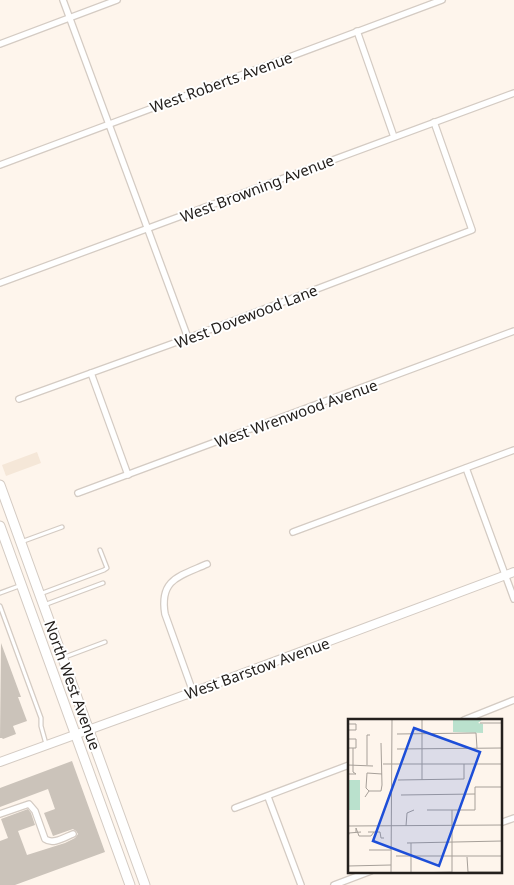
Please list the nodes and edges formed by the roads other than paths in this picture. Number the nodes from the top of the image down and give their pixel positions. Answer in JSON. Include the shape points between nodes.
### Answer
{"nodes":[{"id":1,"x":63,"y":0,"type":"edge"},
{"id":2,"x":117,"y":0,"type":"edge"},
{"id":3,"x":442,"y":0,"type":"edge"},
{"id":4,"x":69,"y":18,"type":"junction"},
{"id":5,"x":358,"y":32,"type":"junction"},
{"id":6,"x":0,"y":44,"type":"edge"},
{"id":7,"x":514,"y":93,"type":"edge"},
{"id":8,"x":434,"y":122,"type":"junction"},
{"id":9,"x":108,"y":124,"type":"junction"},
{"id":10,"x":394,"y":136,"type":"junction"},
{"id":11,"x":0,"y":165,"type":"edge"},
{"id":12,"x":148,"y":229,"type":"junction"},
{"id":13,"x":0,"y":282,"type":"edge"},
{"id":14,"x":514,"y":331,"type":"edge"},
{"id":15,"x":188,"y":338,"type":"junction"},
{"id":16,"x":91,"y":373,"type":"junction"},
{"id":17,"x":19,"y":399,"type":"dead end"},
{"id":18,"x":514,"y":450,"type":"edge"},
{"id":19,"x":466,"y":468,"type":"junction"},
{"id":20,"x":128,"y":475,"type":"junction"},
{"id":21,"x":0,"y":485,"type":"edge"},
{"id":22,"x":78,"y":493,"type":"dead end"},
{"id":23,"x":0,"y":526,"type":"edge"},
{"id":24,"x":62,"y":527,"type":"dead end"},
{"id":25,"x":293,"y":532,"type":"dead end"},
{"id":26,"x":21,"y":543,"type":"junction"},
{"id":27,"x":100,"y":550,"type":"dead end"},
{"id":28,"x":207,"y":564,"type":"dead end"},
{"id":29,"x":514,"y":572,"type":"edge"},
{"id":30,"x":506,"y":575,"type":"junction"},
{"id":31,"x":104,"y":583,"type":"dead end"},
{"id":32,"x":22,"y":585,"type":"junction"},
{"id":33,"x":0,"y":593,"type":"edge"},
{"id":34,"x":40,"y":594,"type":"junction"},
{"id":35,"x":514,"y":598,"type":"edge"},
{"id":36,"x":44,"y":605,"type":"junction"},
{"id":37,"x":0,"y":606,"type":"edge"},
{"id":38,"x":105,"y":642,"type":"dead end"},
{"id":39,"x":62,"y":658,"type":"junction"},
{"id":40,"x":193,"y":692,"type":"junction"},
{"id":41,"x":514,"y":700,"type":"edge"},
{"id":42,"x":466,"y":719,"type":"edge"},
{"id":43,"x":89,"y":729,"type":"junction"},
{"id":44,"x":76,"y":734,"type":"junction"},
{"id":45,"x":47,"y":744,"type":"junction"},
{"id":46,"x":0,"y":762,"type":"edge"},
{"id":47,"x":348,"y":765,"type":"edge"},
{"id":48,"x":268,"y":797,"type":"junction"},
{"id":49,"x":236,"y":808,"type":"dead end"},
{"id":50,"x":0,"y":814,"type":"edge"},
{"id":51,"x":514,"y":818,"type":"edge"},
{"id":52,"x":502,"y":822,"type":"edge"},
{"id":53,"x":73,"y":834,"type":"dead end"},
{"id":54,"x":368,"y":872,"type":"edge"},
{"id":55,"x":130,"y":885,"type":"edge"},
{"id":56,"x":145,"y":885,"type":"edge"},
{"id":57,"x":301,"y":885,"type":"edge"},
{"id":58,"x":334,"y":885,"type":"edge"}],
"edges":[{"from":1,"to":4,"type":"street"},
{"from":2,"to":4,"type":"street"},
{"from":3,"to":5,"type":"street","name":"West Roberts Avenue"},
{"from":4,"to":6,"type":"street"},
{"from":4,"to":9,"type":"street"},
{"from":5,"to":9,"type":"street","name":"West Roberts Avenue"},
{"from":5,"to":10,"type":"street"},
{"from":7,"to":8,"type":"street","name":"West Browning Avenue"},
{"from":8,"to":10,"type":"street","name":"West Browning Avenue"},
{"from":8,"to":15,"type":"street","name":"West Dovewood Lane","via":[[472,230]]},
{"from":9,"to":11,"type":"street","name":"West Roberts Avenue"},
{"from":9,"to":12,"type":"street"},
{"from":10,"to":12,"type":"street","name":"West Browning Avenue"},
{"from":12,"to":13,"type":"street","name":"West Browning Avenue"},
{"from":12,"to":15,"type":"street"},
{"from":14,"to":20,"type":"street","name":"West Wrenwood Avenue"},
{"from":15,"to":16,"type":"street","name":"West Dovewood Lane"},
{"from":16,"to":17,"type":"street","name":"West Dovewood Lane"},
{"from":16,"to":20,"type":"street"},
{"from":18,"to":19,"type":"street"},
{"from":19,"to":25,"type":"street"},
{"from":19,"to":30,"type":"street"},
{"from":20,"to":22,"type":"street","name":"West Wrenwood Avenue"},
{"from":21,"to":26,"type":"main road","name":"North West Avenue"},
{"from":23,"to":32,"type":"main road","name":"North West Avenue"},
{"from":24,"to":26,"type":"lane"},
{"from":26,"to":34,"type":"main road","name":"North West Avenue"},
{"from":27,"to":34,"type":"lane","via":[[107,568]]},
{"from":28,"to":40,"type":"street","via":[[181,575],[164,591],[164,614]]},
{"from":29,"to":30,"type":"street","name":"West Barstow Avenue"},
{"from":30,"to":35,"type":"street"},
{"from":30,"to":40,"type":"street","name":"West Barstow Avenue"},
{"from":31,"to":36,"type":"lane"},
{"from":32,"to":33,"type":"lane"},
{"from":32,"to":44,"type":"main road","name":"North West Avenue"},
{"from":34,"to":36,"type":"main road","name":"North West Avenue"},
{"from":36,"to":39,"type":"main road","name":"North West Avenue"},
{"from":37,"to":45,"type":"lane","via":[[41,718]]},
{"from":38,"to":39,"type":"lane"},
{"from":39,"to":43,"type":"main road","name":"North West Avenue"},
{"from":40,"to":43,"type":"street","name":"West Barstow Avenue"},
{"from":41,"to":42,"type":"street"},
{"from":43,"to":44,"type":"street","name":"West Barstow Avenue"},
{"from":43,"to":56,"type":"main road","name":"North West Avenue"},
{"from":44,"to":45,"type":"street","name":"West Barstow Avenue"},
{"from":44,"to":55,"type":"main road","name":"North West Avenue"},
{"from":45,"to":46,"type":"street","name":"West Barstow Avenue"},
{"from":47,"to":48,"type":"street"},
{"from":48,"to":49,"type":"street"},
{"from":48,"to":57,"type":"street"},
{"from":50,"to":53,"type":"street","via":[[29,804],[36,811],[48,842]]},
{"from":51,"to":52,"type":"street"},
{"from":54,"to":58,"type":"street"}]}
